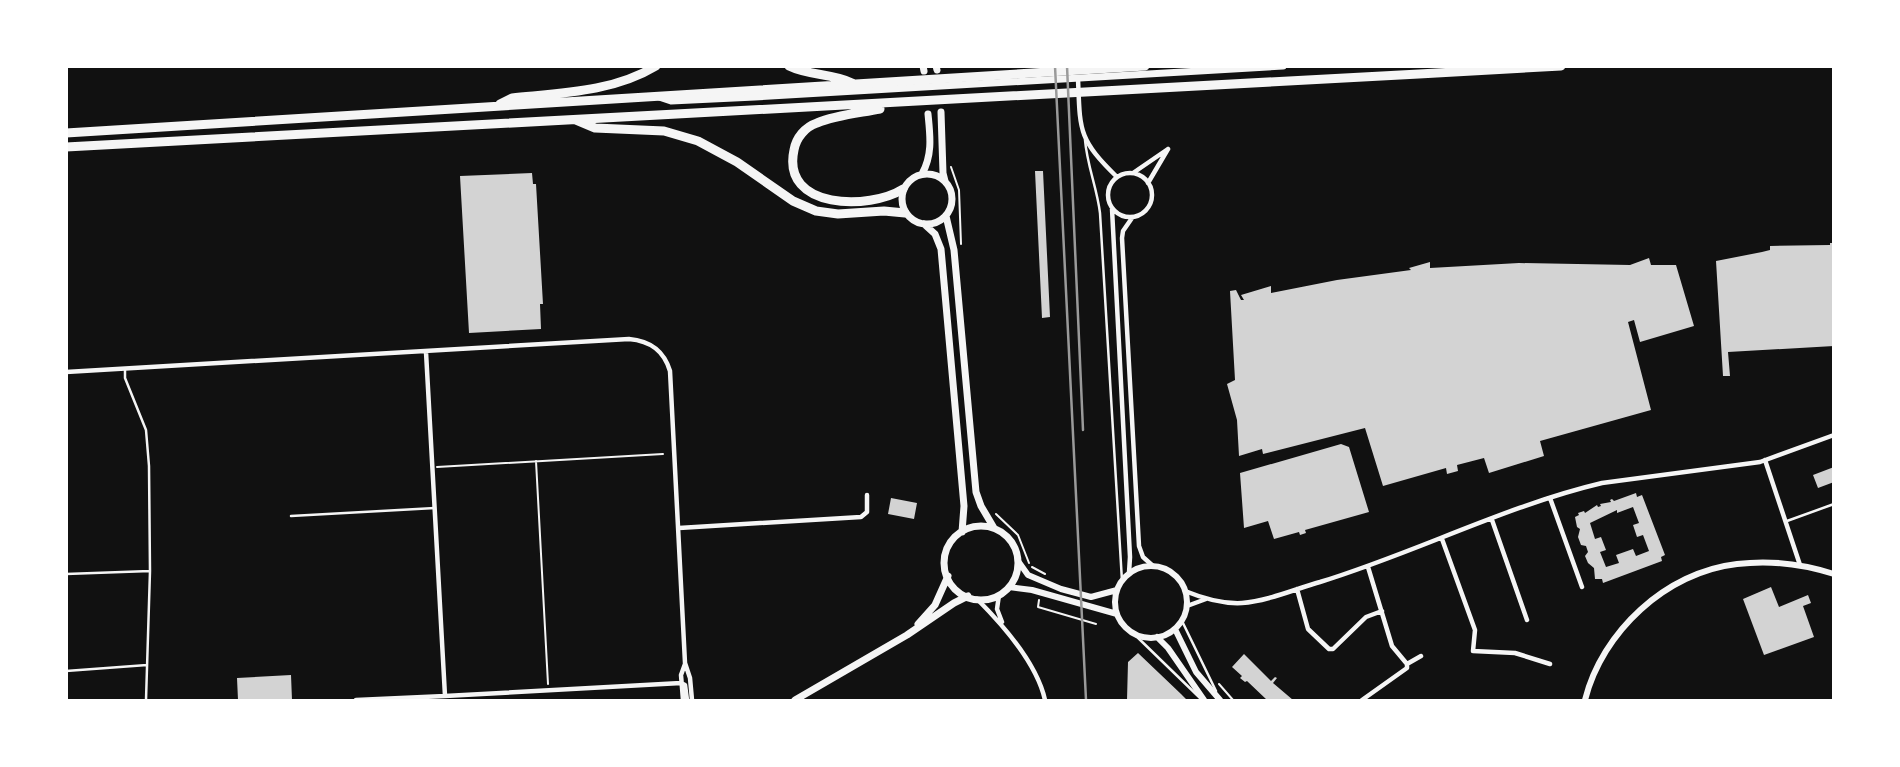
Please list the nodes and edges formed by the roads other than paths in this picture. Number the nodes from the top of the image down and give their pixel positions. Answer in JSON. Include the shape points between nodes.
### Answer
{"nodes":[{"id":1,"x":656,"y":66,"type":"edge"},
{"id":2,"x":789,"y":66,"type":"edge"},
{"id":3,"x":1078,"y":66,"type":"edge"},
{"id":4,"x":1145,"y":66,"type":"edge"},
{"id":5,"x":1283,"y":66,"type":"edge"},
{"id":6,"x":1562,"y":66,"type":"edge"},
{"id":7,"x":1089,"y":74,"type":"junction"},
{"id":8,"x":853,"y":83,"type":"junction"},
{"id":9,"x":901,"y":84,"type":"junction"},
{"id":10,"x":655,"y":96,"type":"junction"},
{"id":11,"x":902,"y":104,"type":"junction"},
{"id":12,"x":497,"y":106,"type":"junction"},
{"id":13,"x":941,"y":113,"type":"dead end"},
{"id":14,"x":928,"y":114,"type":"dead end"},
{"id":15,"x":575,"y":119,"type":"junction"},
{"id":16,"x":66,"y":133,"type":"edge"},
{"id":17,"x":1085,"y":140,"type":"junction"},
{"id":18,"x":66,"y":147,"type":"edge"},
{"id":19,"x":1133,"y":173,"type":"junction"},
{"id":20,"x":922,"y":174,"type":"junction"},
{"id":21,"x":1116,"y":177,"type":"junction"},
{"id":22,"x":945,"y":182,"type":"junction"},
{"id":23,"x":1149,"y":183,"type":"junction"},
{"id":24,"x":903,"y":188,"type":"junction"},
{"id":25,"x":1112,"y":209,"type":"junction"},
{"id":26,"x":905,"y":213,"type":"junction"},
{"id":27,"x":946,"y":216,"type":"junction"},
{"id":28,"x":1132,"y":218,"type":"junction"},
{"id":29,"x":924,"y":224,"type":"junction"},
{"id":30,"x":426,"y":352,"type":"junction"},
{"id":31,"x":125,"y":369,"type":"junction"},
{"id":32,"x":66,"y":372,"type":"edge"},
{"id":33,"x":1833,"y":435,"type":"edge"},
{"id":34,"x":1765,"y":460,"type":"junction"},
{"id":35,"x":867,"y":495,"type":"dead end"},
{"id":36,"x":1549,"y":498,"type":"junction"},
{"id":37,"x":1833,"y":504,"type":"edge"},
{"id":38,"x":435,"y":509,"type":"junction"},
{"id":39,"x":291,"y":516,"type":"dead end"},
{"id":40,"x":1492,"y":520,"type":"junction"},
{"id":41,"x":1787,"y":522,"type":"junction"},
{"id":42,"x":679,"y":528,"type":"junction"},
{"id":43,"x":994,"y":528,"type":"junction"},
{"id":44,"x":962,"y":532,"type":"junction"},
{"id":45,"x":1442,"y":540,"type":"junction"},
{"id":46,"x":1018,"y":561,"type":"junction"},
{"id":47,"x":1800,"y":565,"type":"junction"},
{"id":48,"x":1153,"y":566,"type":"junction"},
{"id":49,"x":1368,"y":567,"type":"junction"},
{"id":50,"x":150,"y":571,"type":"junction"},
{"id":51,"x":1129,"y":573,"type":"junction"},
{"id":52,"x":66,"y":574,"type":"edge"},
{"id":53,"x":1833,"y":574,"type":"edge"},
{"id":54,"x":947,"y":576,"type":"junction"},
{"id":55,"x":1122,"y":581,"type":"junction"},
{"id":56,"x":1009,"y":587,"type":"junction"},
{"id":57,"x":1582,"y":587,"type":"dead end"},
{"id":58,"x":1297,"y":589,"type":"junction"},
{"id":59,"x":1117,"y":590,"type":"junction"},
{"id":60,"x":1185,"y":591,"type":"junction"},
{"id":61,"x":999,"y":595,"type":"junction"},
{"id":62,"x":968,"y":597,"type":"junction"},
{"id":63,"x":1207,"y":598,"type":"junction"},
{"id":64,"x":977,"y":599,"type":"junction"},
{"id":65,"x":1187,"y":606,"type":"junction"},
{"id":66,"x":1382,"y":611,"type":"junction"},
{"id":67,"x":1117,"y":614,"type":"junction"},
{"id":68,"x":1527,"y":620,"type":"dead end"},
{"id":69,"x":1182,"y":621,"type":"junction"},
{"id":70,"x":1003,"y":626,"type":"junction"},
{"id":71,"x":1175,"y":629,"type":"junction"},
{"id":72,"x":1133,"y":633,"type":"junction"},
{"id":73,"x":907,"y":635,"type":"junction"},
{"id":74,"x":1157,"y":638,"type":"junction"},
{"id":75,"x":1421,"y":656,"type":"dead end"},
{"id":76,"x":685,"y":663,"type":"junction"},
{"id":77,"x":1407,"y":664,"type":"junction"},
{"id":78,"x":1550,"y":664,"type":"dead end"},
{"id":79,"x":147,"y":665,"type":"junction"},
{"id":80,"x":66,"y":671,"type":"edge"},
{"id":81,"x":681,"y":683,"type":"junction"},
{"id":82,"x":445,"y":696,"type":"junction"},
{"id":83,"x":146,"y":701,"type":"edge"},
{"id":84,"x":356,"y":701,"type":"edge"},
{"id":85,"x":687,"y":701,"type":"edge"},
{"id":86,"x":795,"y":701,"type":"edge"},
{"id":87,"x":1045,"y":701,"type":"edge"},
{"id":88,"x":1203,"y":701,"type":"edge"},
{"id":89,"x":1220,"y":701,"type":"edge"},
{"id":90,"x":1362,"y":701,"type":"edge"},
{"id":91,"x":1585,"y":701,"type":"edge"}],
"edges":[{"from":1,"to":12,"type":"highway","via":[[616,84],[512,98]]},
{"from":2,"to":8,"type":"highway"},
{"from":3,"to":17,"type":"street","via":[[1080,126]]},
{"from":4,"to":7,"type":"highway"},
{"from":5,"to":7,"type":"main road"},
{"from":6,"to":11,"type":"highway"},
{"from":7,"to":9,"type":"highway"},
{"from":8,"to":9,"type":"highway"},
{"from":8,"to":10,"type":"highway"},
{"from":9,"to":10,"type":"main road","via":[[671,101]]},
{"from":10,"to":12,"type":"highway"},
{"from":11,"to":15,"type":"highway"},
{"from":11,"to":24,"type":"highway","via":[[817,122],[799,137],[793,167],[802,184],[824,199],[875,200]]},
{"from":12,"to":16,"type":"highway"},
{"from":13,"to":22,"type":"main road"},
{"from":14,"to":20,"type":"main road","via":[[931,149]]},
{"from":15,"to":18,"type":"highway"},
{"from":15,"to":26,"type":"highway","via":[[596,128],[664,131],[698,141],[816,211]]},
{"from":17,"to":21,"type":"street"},
{"from":17,"to":55,"type":"lane","via":[[1100,213]]},
{"from":19,"to":21,"type":"street"},
{"from":19,"to":23,"type":"street"},
{"from":19,"to":23,"type":"street","via":[[1168,149]]},
{"from":20,"to":22,"type":"main road"},
{"from":20,"to":24,"type":"main road"},
{"from":21,"to":25,"type":"street","via":[[1107,195]]},
{"from":22,"to":27,"type":"main road","via":[[952,202]]},
{"from":23,"to":28,"type":"street","via":[[1151,203],[1144,213]]},
{"from":24,"to":26,"type":"main road"},
{"from":25,"to":28,"type":"street"},
{"from":25,"to":51,"type":"street"},
{"from":26,"to":29,"type":"main road"},
{"from":27,"to":29,"type":"main road"},
{"from":27,"to":43,"type":"main road","via":[[954,250],[976,492]]},
{"from":28,"to":48,"type":"street","via":[[1122,239],[1139,546]]},
{"from":29,"to":44,"type":"main road","via":[[938,241],[945,282],[964,506]]},
{"from":30,"to":31,"type":"street"},
{"from":30,"to":38,"type":"street"},
{"from":30,"to":42,"type":"street","via":[[629,340],[653,345],[670,372]]},
{"from":31,"to":32,"type":"street"},
{"from":31,"to":50,"type":"lane","via":[[146,430]]},
{"from":33,"to":34,"type":"street"},
{"from":34,"to":36,"type":"street","via":[[1602,483]]},
{"from":34,"to":41,"type":"street"},
{"from":35,"to":42,"type":"street","via":[[867,512],[861,517]]},
{"from":36,"to":40,"type":"street"},
{"from":36,"to":57,"type":"street"},
{"from":37,"to":41,"type":"lane"},
{"from":38,"to":39,"type":"lane"},
{"from":38,"to":82,"type":"street"},
{"from":40,"to":45,"type":"street"},
{"from":40,"to":68,"type":"street"},
{"from":41,"to":47,"type":"street"},
{"from":42,"to":76,"type":"street"},
{"from":43,"to":44,"type":"main road","via":[[978,526]]},
{"from":43,"to":46,"type":"main road","via":[[1011,541]]},
{"from":44,"to":54,"type":"main road","via":[[946,554]]},
{"from":45,"to":49,"type":"street"},
{"from":45,"to":78,"type":"street","via":[[1475,631],[1473,651],[1515,653]]},
{"from":46,"to":56,"type":"main road"},
{"from":46,"to":59,"type":"street","via":[[1028,575],[1061,589],[1096,597]]},
{"from":47,"to":53,"type":"street"},
{"from":47,"to":91,"type":"street","via":[[1725,566],[1662,593],[1615,638],[1593,676]]},
{"from":48,"to":51,"type":"street"},
{"from":48,"to":60,"type":"street","via":[[1173,574]]},
{"from":49,"to":58,"type":"street"},
{"from":49,"to":66,"type":"street"},
{"from":50,"to":52,"type":"lane"},
{"from":50,"to":79,"type":"lane"},
{"from":51,"to":55,"type":"street"},
{"from":54,"to":62,"type":"main road"},
{"from":54,"to":73,"type":"main road","via":[[935,605]]},
{"from":55,"to":59,"type":"street"},
{"from":56,"to":61,"type":"main road"},
{"from":56,"to":67,"type":"street"},
{"from":58,"to":63,"type":"street","via":[[1246,603]]},
{"from":58,"to":66,"type":"street","via":[[1308,629],[1329,649],[1366,617]]},
{"from":59,"to":67,"type":"street"},
{"from":60,"to":63,"type":"street"},
{"from":60,"to":65,"type":"street"},
{"from":61,"to":64,"type":"main road"},
{"from":61,"to":70,"type":"street","via":[[997,609]]},
{"from":62,"to":64,"type":"main road"},
{"from":62,"to":73,"type":"main road"},
{"from":63,"to":65,"type":"street"},
{"from":64,"to":70,"type":"street"},
{"from":65,"to":69,"type":"street"},
{"from":66,"to":77,"type":"street","via":[[1392,646]]},
{"from":67,"to":72,"type":"street"},
{"from":69,"to":71,"type":"street"},
{"from":69,"to":89,"type":"lane"},
{"from":70,"to":87,"type":"street"},
{"from":71,"to":74,"type":"street"},
{"from":71,"to":89,"type":"street","via":[[1196,672]]},
{"from":72,"to":74,"type":"street"},
{"from":72,"to":88,"type":"lane"},
{"from":73,"to":86,"type":"main road"},
{"from":74,"to":88,"type":"street"},
{"from":75,"to":77,"type":"street"},
{"from":76,"to":81,"type":"street"},
{"from":76,"to":85,"type":"street","via":[[690,678]]},
{"from":77,"to":90,"type":"street","via":[[1402,673]]},
{"from":79,"to":80,"type":"lane"},
{"from":79,"to":83,"type":"lane"},
{"from":81,"to":82,"type":"street"},
{"from":81,"to":85,"type":"street"},
{"from":82,"to":84,"type":"street"}]}
